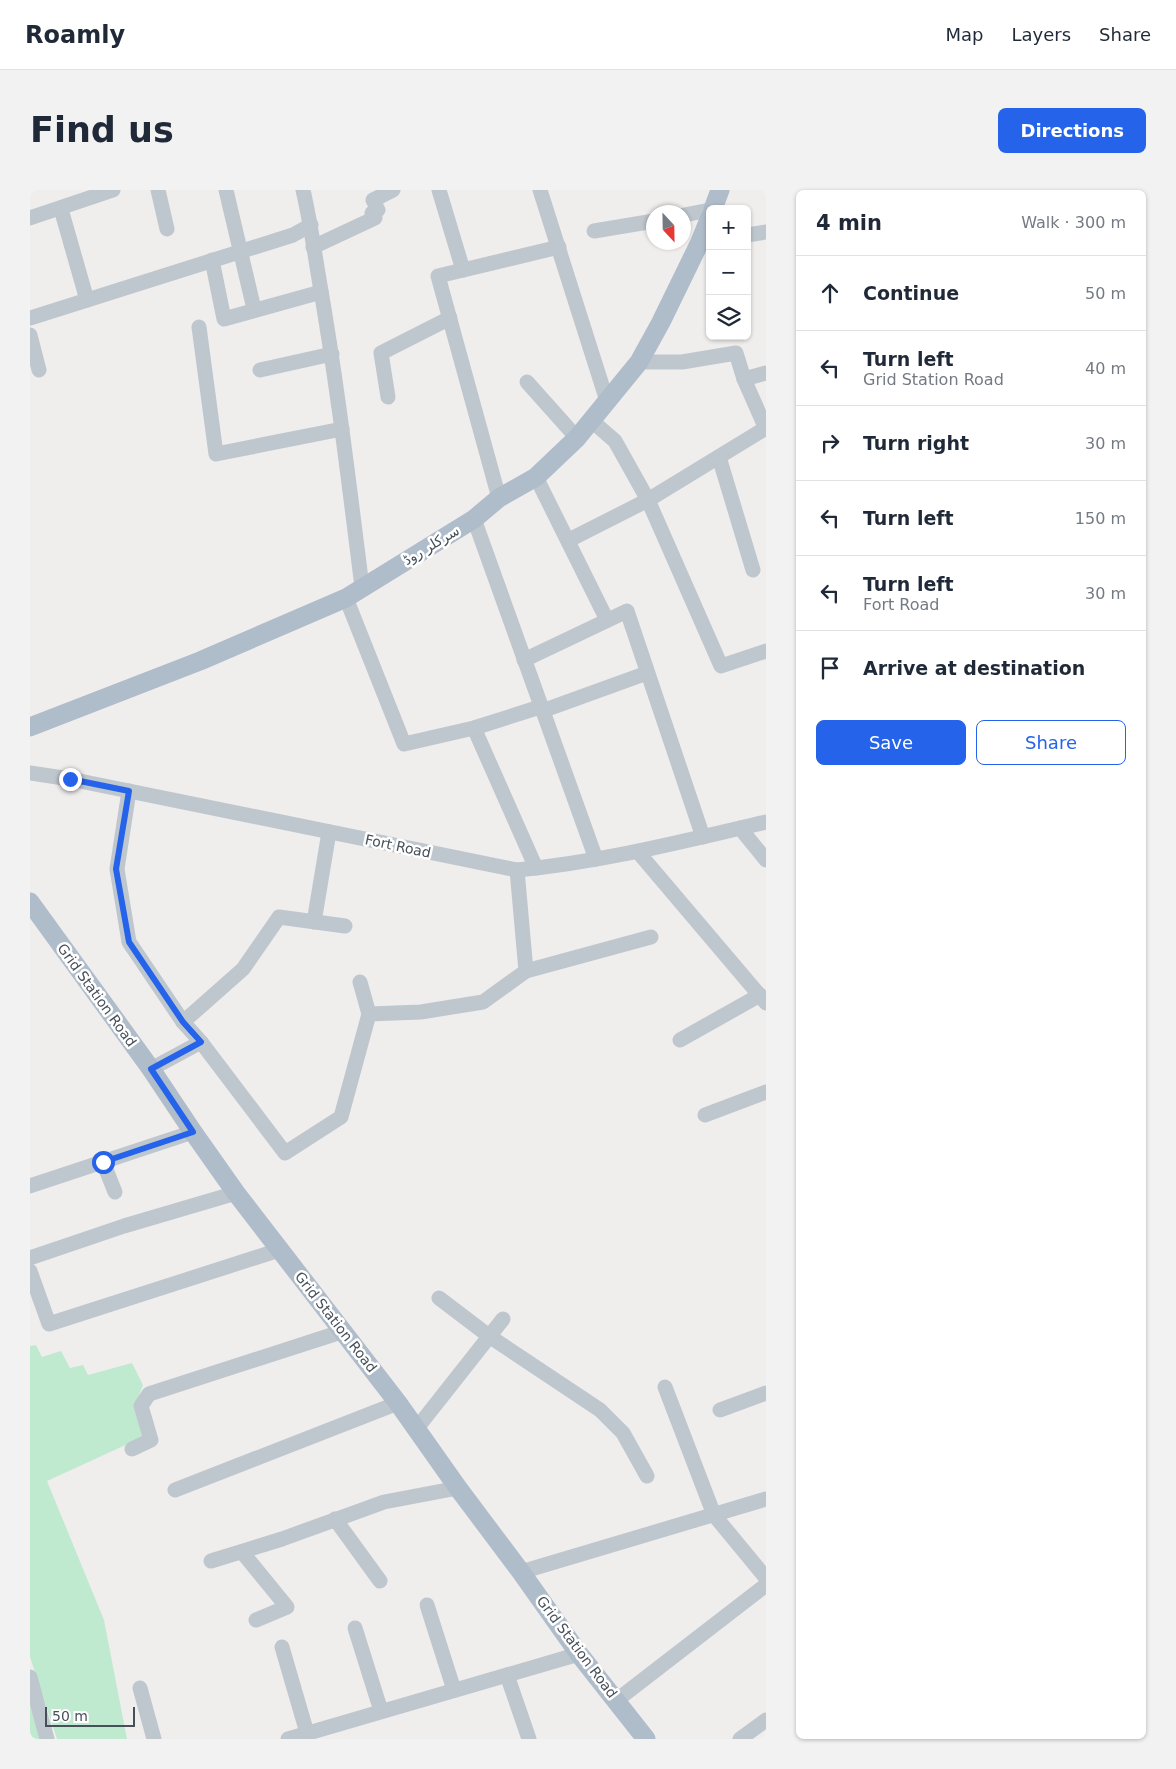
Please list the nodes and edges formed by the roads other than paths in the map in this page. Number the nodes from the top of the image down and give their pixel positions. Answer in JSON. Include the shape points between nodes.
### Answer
{"nodes":[{"id":1,"x":113,"y":190,"type":"edge"},
{"id":2,"x":158,"y":190,"type":"edge"},
{"id":3,"x":226,"y":190,"type":"edge"},
{"id":4,"x":303,"y":190,"type":"edge"},
{"id":5,"x":393,"y":190,"type":"edge"},
{"id":6,"x":439,"y":190,"type":"edge"},
{"id":7,"x":540,"y":190,"type":"edge"},
{"id":8,"x":720,"y":190,"type":"edge"},
{"id":9,"x":713,"y":205,"type":"edge"},
{"id":10,"x":61,"y":209,"type":"junction"},
{"id":11,"x":706,"y":211,"type":"edge"},
{"id":12,"x":691,"y":214,"type":"edge"},
{"id":13,"x":30,"y":218,"type":"edge"},
{"id":14,"x":646,"y":222,"type":"edge"},
{"id":15,"x":311,"y":225,"type":"junction"},
{"id":16,"x":167,"y":229,"type":"dead end"},
{"id":17,"x":594,"y":232,"type":"dead end"},
{"id":18,"x":766,"y":232,"type":"edge"},
{"id":19,"x":751,"y":234,"type":"edge"},
{"id":20,"x":704,"y":243,"type":"edge"},
{"id":21,"x":313,"y":247,"type":"junction"},
{"id":22,"x":559,"y":247,"type":"junction"},
{"id":23,"x":240,"y":252,"type":"junction"},
{"id":24,"x":212,"y":260,"type":"junction"},
{"id":25,"x":463,"y":270,"type":"junction"},
{"id":26,"x":321,"y":292,"type":"junction"},
{"id":27,"x":87,"y":300,"type":"junction"},
{"id":28,"x":254,"y":309,"type":"junction"},
{"id":29,"x":30,"y":318,"type":"edge"},
{"id":30,"x":450,"y":318,"type":"junction"},
{"id":31,"x":199,"y":328,"type":"dead end"},
{"id":32,"x":30,"y":335,"type":"edge"},
{"id":33,"x":332,"y":354,"type":"junction"},
{"id":34,"x":639,"y":362,"type":"junction"},
{"id":35,"x":39,"y":370,"type":"dead end"},
{"id":36,"x":260,"y":370,"type":"dead end"},
{"id":37,"x":766,"y":373,"type":"edge"},
{"id":38,"x":744,"y":379,"type":"junction"},
{"id":39,"x":526,"y":382,"type":"dead end"},
{"id":40,"x":388,"y":397,"type":"dead end"},
{"id":41,"x":607,"y":400,"type":"junction"},
{"id":42,"x":592,"y":421,"type":"junction"},
{"id":43,"x":766,"y":428,"type":"edge"},
{"id":44,"x":342,"y":429,"type":"junction"},
{"id":45,"x":577,"y":438,"type":"junction"},
{"id":46,"x":719,"y":457,"type":"junction"},
{"id":47,"x":536,"y":477,"type":"junction"},
{"id":48,"x":499,"y":498,"type":"junction"},
{"id":49,"x":648,"y":500,"type":"junction"},
{"id":50,"x":474,"y":519,"type":"junction"},
{"id":51,"x":568,"y":540,"type":"junction"},
{"id":52,"x":753,"y":570,"type":"dead end"},
{"id":53,"x":362,"y":587,"type":"junction"},
{"id":54,"x":346,"y":598,"type":"junction"},
{"id":55,"x":607,"y":620,"type":"junction"},
{"id":56,"x":766,"y":651,"type":"edge"},
{"id":57,"x":524,"y":660,"type":"junction"},
{"id":58,"x":647,"y":672,"type":"junction"},
{"id":59,"x":541,"y":709,"type":"junction"},
{"id":60,"x":30,"y":727,"type":"edge"},
{"id":61,"x":474,"y":728,"type":"junction"},
{"id":62,"x":30,"y":773,"type":"edge"},
{"id":63,"x":129,"y":791,"type":"junction"},
{"id":64,"x":766,"y":822,"type":"edge"},
{"id":65,"x":740,"y":828,"type":"junction"},
{"id":66,"x":329,"y":832,"type":"junction"},
{"id":67,"x":702,"y":837,"type":"junction"},
{"id":68,"x":638,"y":852,"type":"junction"},
{"id":69,"x":596,"y":859,"type":"junction"},
{"id":70,"x":766,"y":860,"type":"edge"},
{"id":71,"x":536,"y":868,"type":"junction"},
{"id":72,"x":517,"y":870,"type":"junction"},
{"id":73,"x":32,"y":909,"type":"edge"},
{"id":74,"x":314,"y":922,"type":"junction"},
{"id":75,"x":345,"y":926,"type":"dead end"},
{"id":76,"x":651,"y":937,"type":"dead end"},
{"id":77,"x":526,"y":971,"type":"junction"},
{"id":78,"x":360,"y":982,"type":"dead end"},
{"id":79,"x":763,"y":999,"type":"edge"},
{"id":80,"x":369,"y":1014,"type":"junction"},
{"id":81,"x":183,"y":1022,"type":"junction"},
{"id":82,"x":680,"y":1040,"type":"dead end"},
{"id":83,"x":201,"y":1042,"type":"junction"},
{"id":84,"x":151,"y":1069,"type":"junction"},
{"id":85,"x":766,"y":1092,"type":"edge"},
{"id":86,"x":705,"y":1115,"type":"dead end"},
{"id":87,"x":193,"y":1132,"type":"junction"},
{"id":88,"x":103,"y":1162,"type":"junction"},
{"id":89,"x":30,"y":1186,"type":"edge"},
{"id":90,"x":115,"y":1192,"type":"dead end"},
{"id":91,"x":236,"y":1193,"type":"junction"},
{"id":92,"x":279,"y":1250,"type":"junction"},
{"id":93,"x":30,"y":1258,"type":"edge"},
{"id":94,"x":30,"y":1271,"type":"edge"},
{"id":95,"x":34,"y":1297,"type":"edge"},
{"id":96,"x":439,"y":1298,"type":"dead end"},
{"id":97,"x":503,"y":1319,"type":"dead end"},
{"id":98,"x":344,"y":1331,"type":"junction"},
{"id":99,"x":489,"y":1336,"type":"junction"},
{"id":100,"x":665,"y":1387,"type":"dead end"},
{"id":101,"x":766,"y":1394,"type":"edge"},
{"id":102,"x":398,"y":1404,"type":"junction"},
{"id":103,"x":720,"y":1410,"type":"dead end"},
{"id":104,"x":417,"y":1428,"type":"junction"},
{"id":105,"x":132,"y":1449,"type":"dead end"},
{"id":106,"x":646,"y":1476,"type":"dead end"},
{"id":107,"x":458,"y":1488,"type":"junction"},
{"id":108,"x":175,"y":1490,"type":"dead end"},
{"id":109,"x":766,"y":1499,"type":"edge"},
{"id":110,"x":714,"y":1515,"type":"junction"},
{"id":111,"x":336,"y":1519,"type":"junction"},
{"id":112,"x":242,"y":1552,"type":"junction"},
{"id":113,"x":211,"y":1561,"type":"dead end"},
{"id":114,"x":521,"y":1572,"type":"junction"},
{"id":115,"x":766,"y":1578,"type":"edge"},
{"id":116,"x":380,"y":1581,"type":"dead end"},
{"id":117,"x":766,"y":1586,"type":"edge"},
{"id":118,"x":427,"y":1605,"type":"dead end"},
{"id":119,"x":256,"y":1620,"type":"dead end"},
{"id":120,"x":355,"y":1628,"type":"dead end"},
{"id":121,"x":282,"y":1647,"type":"dead end"},
{"id":122,"x":579,"y":1654,"type":"junction"},
{"id":123,"x":506,"y":1675,"type":"junction"},
{"id":124,"x":30,"y":1677,"type":"edge"},
{"id":125,"x":140,"y":1688,"type":"dead end"},
{"id":126,"x":454,"y":1690,"type":"junction"},
{"id":127,"x":617,"y":1700,"type":"junction"},
{"id":128,"x":381,"y":1711,"type":"junction"},
{"id":129,"x":766,"y":1720,"type":"edge"},
{"id":130,"x":307,"y":1733,"type":"junction"},
{"id":131,"x":47,"y":1739,"type":"edge"},
{"id":132,"x":154,"y":1739,"type":"edge"},
{"id":133,"x":288,"y":1739,"type":"edge"},
{"id":134,"x":529,"y":1739,"type":"edge"},
{"id":135,"x":646,"y":1739,"type":"edge"},
{"id":136,"x":740,"y":1739,"type":"edge"}],
"edges":[{"from":1,"to":10,"type":"street"},
{"from":2,"to":16,"type":"street"},
{"from":3,"to":23,"type":"street"},
{"from":4,"to":15,"type":"street"},
{"from":5,"to":21,"type":"street","via":[[373,200],[378,210],[372,213],[375,218]]},
{"from":6,"to":25,"type":"street"},
{"from":7,"to":22,"type":"street"},
{"from":8,"to":9,"type":"main road"},
{"from":10,"to":13,"type":"street"},
{"from":10,"to":27,"type":"street"},
{"from":11,"to":12,"type":"street"},
{"from":14,"to":17,"type":"street"},
{"from":15,"to":21,"type":"street"},
{"from":15,"to":23,"type":"street","via":[[293,235]]},
{"from":18,"to":19,"type":"street"},
{"from":20,"to":34,"type":"main road","name":"سرکلر روڈ"},
{"from":21,"to":26,"type":"street"},
{"from":22,"to":25,"type":"street"},
{"from":22,"to":41,"type":"street"},
{"from":23,"to":24,"type":"street"},
{"from":23,"to":28,"type":"street"},
{"from":24,"to":27,"type":"street"},
{"from":24,"to":28,"type":"street","via":[[224,319]]},
{"from":25,"to":30,"type":"street","via":[[438,276]]},
{"from":26,"to":28,"type":"street"},
{"from":26,"to":33,"type":"street"},
{"from":27,"to":29,"type":"street"},
{"from":30,"to":40,"type":"street","via":[[380,353]]},
{"from":30,"to":48,"type":"street"},
{"from":31,"to":44,"type":"street","via":[[216,454]]},
{"from":32,"to":35,"type":"street"},
{"from":33,"to":36,"type":"street"},
{"from":33,"to":44,"type":"street"},
{"from":34,"to":38,"type":"street","via":[[682,362],[736,353]]},
{"from":34,"to":41,"type":"main road","name":"سرکلر روڈ"},
{"from":37,"to":38,"type":"street"},
{"from":38,"to":43,"type":"street"},
{"from":39,"to":45,"type":"street"},
{"from":41,"to":42,"type":"main road","name":"سرکلر روڈ"},
{"from":42,"to":45,"type":"main road","name":"سرکلر روڈ"},
{"from":42,"to":49,"type":"street","via":[[615,441]]},
{"from":43,"to":46,"type":"street"},
{"from":44,"to":53,"type":"street"},
{"from":45,"to":47,"type":"main road","name":"سرکلر روڈ"},
{"from":46,"to":49,"type":"street"},
{"from":46,"to":52,"type":"street"},
{"from":47,"to":48,"type":"main road","name":"سرکلر روڈ"},
{"from":47,"to":51,"type":"street"},
{"from":48,"to":50,"type":"main road","name":"سرکلر روڈ"},
{"from":49,"to":51,"type":"street"},
{"from":49,"to":56,"type":"street","via":[[721,666]]},
{"from":50,"to":53,"type":"main road","name":"سرکلر روڈ"},
{"from":50,"to":57,"type":"street"},
{"from":51,"to":55,"type":"street"},
{"from":53,"to":54,"type":"main road","name":"سرکلر روڈ"},
{"from":54,"to":60,"type":"main road","name":"سرکلر روڈ","via":[[200,661]]},
{"from":54,"to":61,"type":"street","via":[[404,744]]},
{"from":55,"to":57,"type":"street"},
{"from":55,"to":58,"type":"street","via":[[627,611]]},
{"from":57,"to":59,"type":"street"},
{"from":58,"to":59,"type":"street"},
{"from":58,"to":67,"type":"street"},
{"from":59,"to":61,"type":"street"},
{"from":59,"to":69,"type":"street"},
{"from":61,"to":71,"type":"street"},
{"from":62,"to":63,"type":"street","name":"Fort Road"},
{"from":63,"to":66,"type":"street","name":"Fort Road"},
{"from":63,"to":81,"type":"street","via":[[116,869],[129,942]]},
{"from":64,"to":65,"type":"street","name":"Fort Road"},
{"from":65,"to":67,"type":"street","name":"Fort Road"},
{"from":65,"to":70,"type":"street"},
{"from":66,"to":72,"type":"street","name":"Fort Road"},
{"from":66,"to":74,"type":"street"},
{"from":67,"to":68,"type":"street","name":"Fort Road"},
{"from":68,"to":69,"type":"street","name":"Fort Road"},
{"from":68,"to":79,"type":"street"},
{"from":69,"to":71,"type":"street","name":"Fort Road"},
{"from":71,"to":72,"type":"street","name":"Fort Road"},
{"from":72,"to":77,"type":"street"},
{"from":73,"to":84,"type":"main road","name":"Grid Station Road"},
{"from":74,"to":75,"type":"street"},
{"from":74,"to":81,"type":"street","via":[[279,918],[243,969]]},
{"from":76,"to":77,"type":"street"},
{"from":77,"to":80,"type":"street","via":[[483,1002],[421,1012]]},
{"from":78,"to":80,"type":"street"},
{"from":79,"to":82,"type":"street"},
{"from":80,"to":83,"type":"street","via":[[341,1117],[285,1153]]},
{"from":81,"to":83,"type":"street"},
{"from":83,"to":84,"type":"street"},
{"from":84,"to":87,"type":"main road","name":"Grid Station Road"},
{"from":85,"to":86,"type":"street"},
{"from":87,"to":88,"type":"street"},
{"from":87,"to":91,"type":"main road","name":"Grid Station Road"},
{"from":88,"to":89,"type":"street"},
{"from":88,"to":90,"type":"street"},
{"from":91,"to":92,"type":"main road","name":"Grid Station Road"},
{"from":91,"to":93,"type":"street"},
{"from":92,"to":95,"type":"street","via":[[49,1324]]},
{"from":92,"to":98,"type":"main road","name":"Grid Station Road"},
{"from":94,"to":95,"type":"street"},
{"from":96,"to":99,"type":"street"},
{"from":97,"to":99,"type":"street"},
{"from":98,"to":102,"type":"main road","name":"Grid Station Road"},
{"from":98,"to":105,"type":"street","via":[[149,1394],[141,1406],[151,1440]]},
{"from":99,"to":104,"type":"street"},
{"from":99,"to":106,"type":"street","via":[[600,1410],[623,1433]]},
{"from":100,"to":110,"type":"street"},
{"from":101,"to":103,"type":"street"},
{"from":102,"to":104,"type":"main road","name":"Grid Station Road"},
{"from":102,"to":108,"type":"street"},
{"from":104,"to":107,"type":"main road","name":"Grid Station Road"},
{"from":107,"to":111,"type":"street","via":[[384,1502]]},
{"from":107,"to":114,"type":"main road","name":"Grid Station Road"},
{"from":109,"to":110,"type":"street"},
{"from":110,"to":114,"type":"street"},
{"from":110,"to":115,"type":"street"},
{"from":111,"to":112,"type":"street"},
{"from":111,"to":116,"type":"street"},
{"from":112,"to":113,"type":"street"},
{"from":112,"to":119,"type":"street","via":[[287,1607]]},
{"from":114,"to":122,"type":"main road","name":"Grid Station Road"},
{"from":117,"to":127,"type":"street"},
{"from":118,"to":126,"type":"street"},
{"from":120,"to":128,"type":"street"},
{"from":121,"to":130,"type":"street"},
{"from":122,"to":123,"type":"street"},
{"from":122,"to":127,"type":"main road","name":"Grid Station Road"},
{"from":123,"to":126,"type":"street"},
{"from":123,"to":134,"type":"street"},
{"from":124,"to":131,"type":"street"},
{"from":125,"to":132,"type":"street"},
{"from":126,"to":128,"type":"street"},
{"from":127,"to":135,"type":"main road","name":"Grid Station Road"},
{"from":128,"to":130,"type":"street"},
{"from":129,"to":136,"type":"street"},
{"from":130,"to":133,"type":"street"}]}
